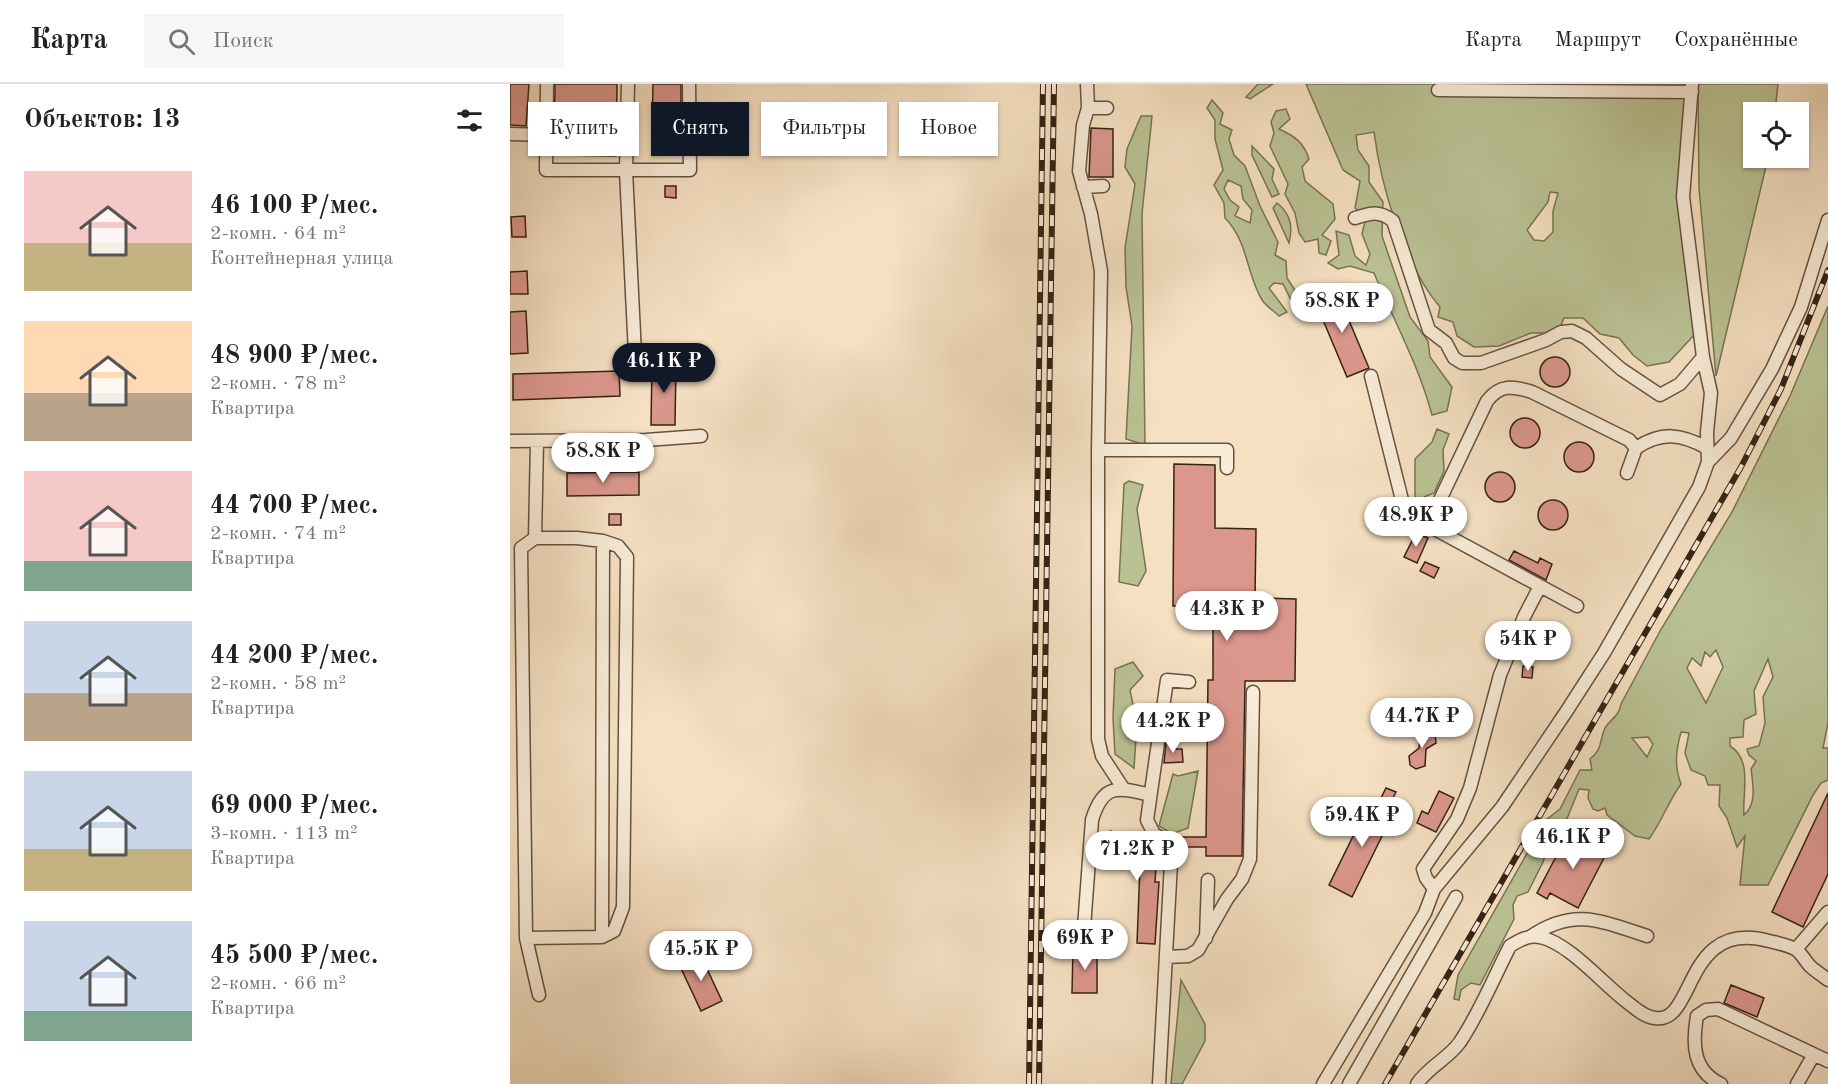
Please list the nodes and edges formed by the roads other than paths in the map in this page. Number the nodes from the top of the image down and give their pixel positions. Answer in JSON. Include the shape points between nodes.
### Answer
{"nodes":[{"id":1,"x":547,"y":84,"type":"edge"},
{"id":2,"x":628,"y":84,"type":"edge"},
{"id":3,"x":689,"y":84,"type":"edge"},
{"id":4,"x":1087,"y":84,"type":"edge"},
{"id":5,"x":1692,"y":88,"type":"edge"},
{"id":6,"x":1438,"y":90,"type":"dead end"},
{"id":7,"x":547,"y":102,"type":"edge"},
{"id":8,"x":1088,"y":108,"type":"junction"},
{"id":9,"x":1107,"y":108,"type":"dead end"},
{"id":10,"x":510,"y":134,"type":"edge"},
{"id":11,"x":528,"y":134,"type":"edge"},
{"id":12,"x":546,"y":156,"type":"edge"},
{"id":13,"x":626,"y":171,"type":"junction"},
{"id":14,"x":1102,"y":186,"type":"dead end"},
{"id":15,"x":1083,"y":188,"type":"junction"},
{"id":16,"x":1355,"y":218,"type":"dead end"},
{"id":17,"x":1828,"y":220,"type":"edge"},
{"id":18,"x":680,"y":355,"type":"dead end"},
{"id":19,"x":1703,"y":357,"type":"junction"},
{"id":20,"x":1371,"y":376,"type":"dead end"},
{"id":21,"x":701,"y":436,"type":"dead end"},
{"id":22,"x":510,"y":441,"type":"edge"},
{"id":23,"x":537,"y":442,"type":"junction"},
{"id":24,"x":1636,"y":448,"type":"junction"},
{"id":25,"x":1707,"y":448,"type":"junction"},
{"id":26,"x":1098,"y":450,"type":"junction"},
{"id":27,"x":1708,"y":462,"type":"junction"},
{"id":28,"x":1227,"y":468,"type":"dead end"},
{"id":29,"x":1627,"y":473,"type":"dead end"},
{"id":30,"x":1428,"y":525,"type":"junction"},
{"id":31,"x":535,"y":538,"type":"junction"},
{"id":32,"x":603,"y":540,"type":"junction"},
{"id":33,"x":1540,"y":586,"type":"junction"},
{"id":34,"x":1577,"y":606,"type":"dead end"},
{"id":35,"x":1189,"y":682,"type":"dead end"},
{"id":36,"x":1253,"y":692,"type":"dead end"},
{"id":37,"x":1123,"y":788,"type":"junction"},
{"id":38,"x":1150,"y":795,"type":"junction"},
{"id":39,"x":1208,"y":880,"type":"dead end"},
{"id":40,"x":1434,"y":889,"type":"junction"},
{"id":41,"x":1456,"y":897,"type":"dead end"},
{"id":42,"x":1828,"y":912,"type":"edge"},
{"id":43,"x":1647,"y":936,"type":"dead end"},
{"id":44,"x":526,"y":938,"type":"junction"},
{"id":45,"x":602,"y":938,"type":"junction"},
{"id":46,"x":1529,"y":938,"type":"junction"},
{"id":47,"x":1206,"y":939,"type":"junction"},
{"id":48,"x":1083,"y":941,"type":"dead end"},
{"id":49,"x":1796,"y":949,"type":"junction"},
{"id":50,"x":1166,"y":957,"type":"junction"},
{"id":51,"x":1828,"y":980,"type":"edge"},
{"id":52,"x":539,"y":995,"type":"dead end"},
{"id":53,"x":1813,"y":1056,"type":"junction"},
{"id":54,"x":1828,"y":1061,"type":"edge"},
{"id":55,"x":1159,"y":1084,"type":"edge"},
{"id":56,"x":1323,"y":1084,"type":"edge"},
{"id":57,"x":1349,"y":1084,"type":"edge"},
{"id":58,"x":1417,"y":1084,"type":"edge"},
{"id":59,"x":1721,"y":1084,"type":"edge"},
{"id":60,"x":1797,"y":1084,"type":"edge"}],
"edges":[{"from":1,"to":7,"type":"street"},
{"from":2,"to":13,"type":"street"},
{"from":3,"to":13,"type":"street","via":[[690,170]]},
{"from":4,"to":8,"type":"street"},
{"from":5,"to":6,"type":"street"},
{"from":5,"to":19,"type":"street","via":[[1683,197]]},
{"from":8,"to":9,"type":"street"},
{"from":8,"to":15,"type":"street","via":[[1079,171]]},
{"from":10,"to":11,"type":"street"},
{"from":12,"to":13,"type":"street","via":[[546,170]]},
{"from":13,"to":18,"type":"street","via":[[635,354]]},
{"from":14,"to":15,"type":"street"},
{"from":15,"to":26,"type":"street","via":[[1092,214],[1101,271]]},
{"from":16,"to":19,"type":"street","via":[[1374,212],[1393,221],[1429,330],[1462,363],[1481,363],[1572,331],[1660,395],[1680,384]]},
{"from":17,"to":27,"type":"street","via":[[1801,307],[1772,369],[1731,438]]},
{"from":19,"to":25,"type":"street","via":[[1711,393]]},
{"from":20,"to":30,"type":"street","via":[[1404,508]]},
{"from":21,"to":23,"type":"street"},
{"from":22,"to":23,"type":"street"},
{"from":23,"to":31,"type":"street"},
{"from":24,"to":25,"type":"street","via":[[1652,438],[1667,436],[1685,438]]},
{"from":24,"to":29,"type":"street"},
{"from":24,"to":30,"type":"street","via":[[1629,440],[1532,392],[1504,387],[1487,401]]},
{"from":25,"to":27,"type":"street"},
{"from":26,"to":28,"type":"street","via":[[1227,450]]},
{"from":26,"to":37,"type":"street","via":[[1098,729],[1102,756]]},
{"from":27,"to":40,"type":"street","via":[[1699,487],[1604,653],[1502,807]]},
{"from":30,"to":33,"type":"street"},
{"from":31,"to":32,"type":"street"},
{"from":31,"to":44,"type":"street","via":[[521,548]]},
{"from":32,"to":45,"type":"street"},
{"from":32,"to":45,"type":"street","via":[[618,546],[627,558],[627,590],[623,907],[614,931]]},
{"from":33,"to":34,"type":"street"},
{"from":33,"to":40,"type":"street","via":[[1500,675],[1470,788],[1457,819],[1423,869]]},
{"from":35,"to":38,"type":"street","via":[[1167,680]]},
{"from":36,"to":47,"type":"street","via":[[1250,859]]},
{"from":37,"to":38,"type":"street"},
{"from":37,"to":48,"type":"street","via":[[1104,796],[1092,820]]},
{"from":38,"to":50,"type":"street","via":[[1147,820],[1154,834],[1172,844]]},
{"from":39,"to":47,"type":"street"},
{"from":40,"to":56,"type":"street","via":[[1425,913]]},
{"from":41,"to":57,"type":"street"},
{"from":42,"to":49,"type":"street"},
{"from":43,"to":46,"type":"street","via":[[1601,921],[1580,919],[1556,921]]},
{"from":44,"to":45,"type":"street"},
{"from":44,"to":52,"type":"street"},
{"from":46,"to":49,"type":"street","via":[[1539,937],[1557,944],[1640,1012],[1658,1019],[1670,1016],[1683,1000],[1694,974],[1714,948],[1748,936]]},
{"from":46,"to":58,"type":"street","via":[[1510,946],[1460,1041]]},
{"from":47,"to":50,"type":"street","via":[[1188,956]]},
{"from":49,"to":51,"type":"street"},
{"from":50,"to":55,"type":"street"},
{"from":53,"to":54,"type":"street"},
{"from":53,"to":59,"type":"street","via":[[1734,1015],[1718,1009],[1706,1010],[1697,1016],[1694,1050],[1700,1067],[1710,1079]]},
{"from":53,"to":60,"type":"street"}]}
